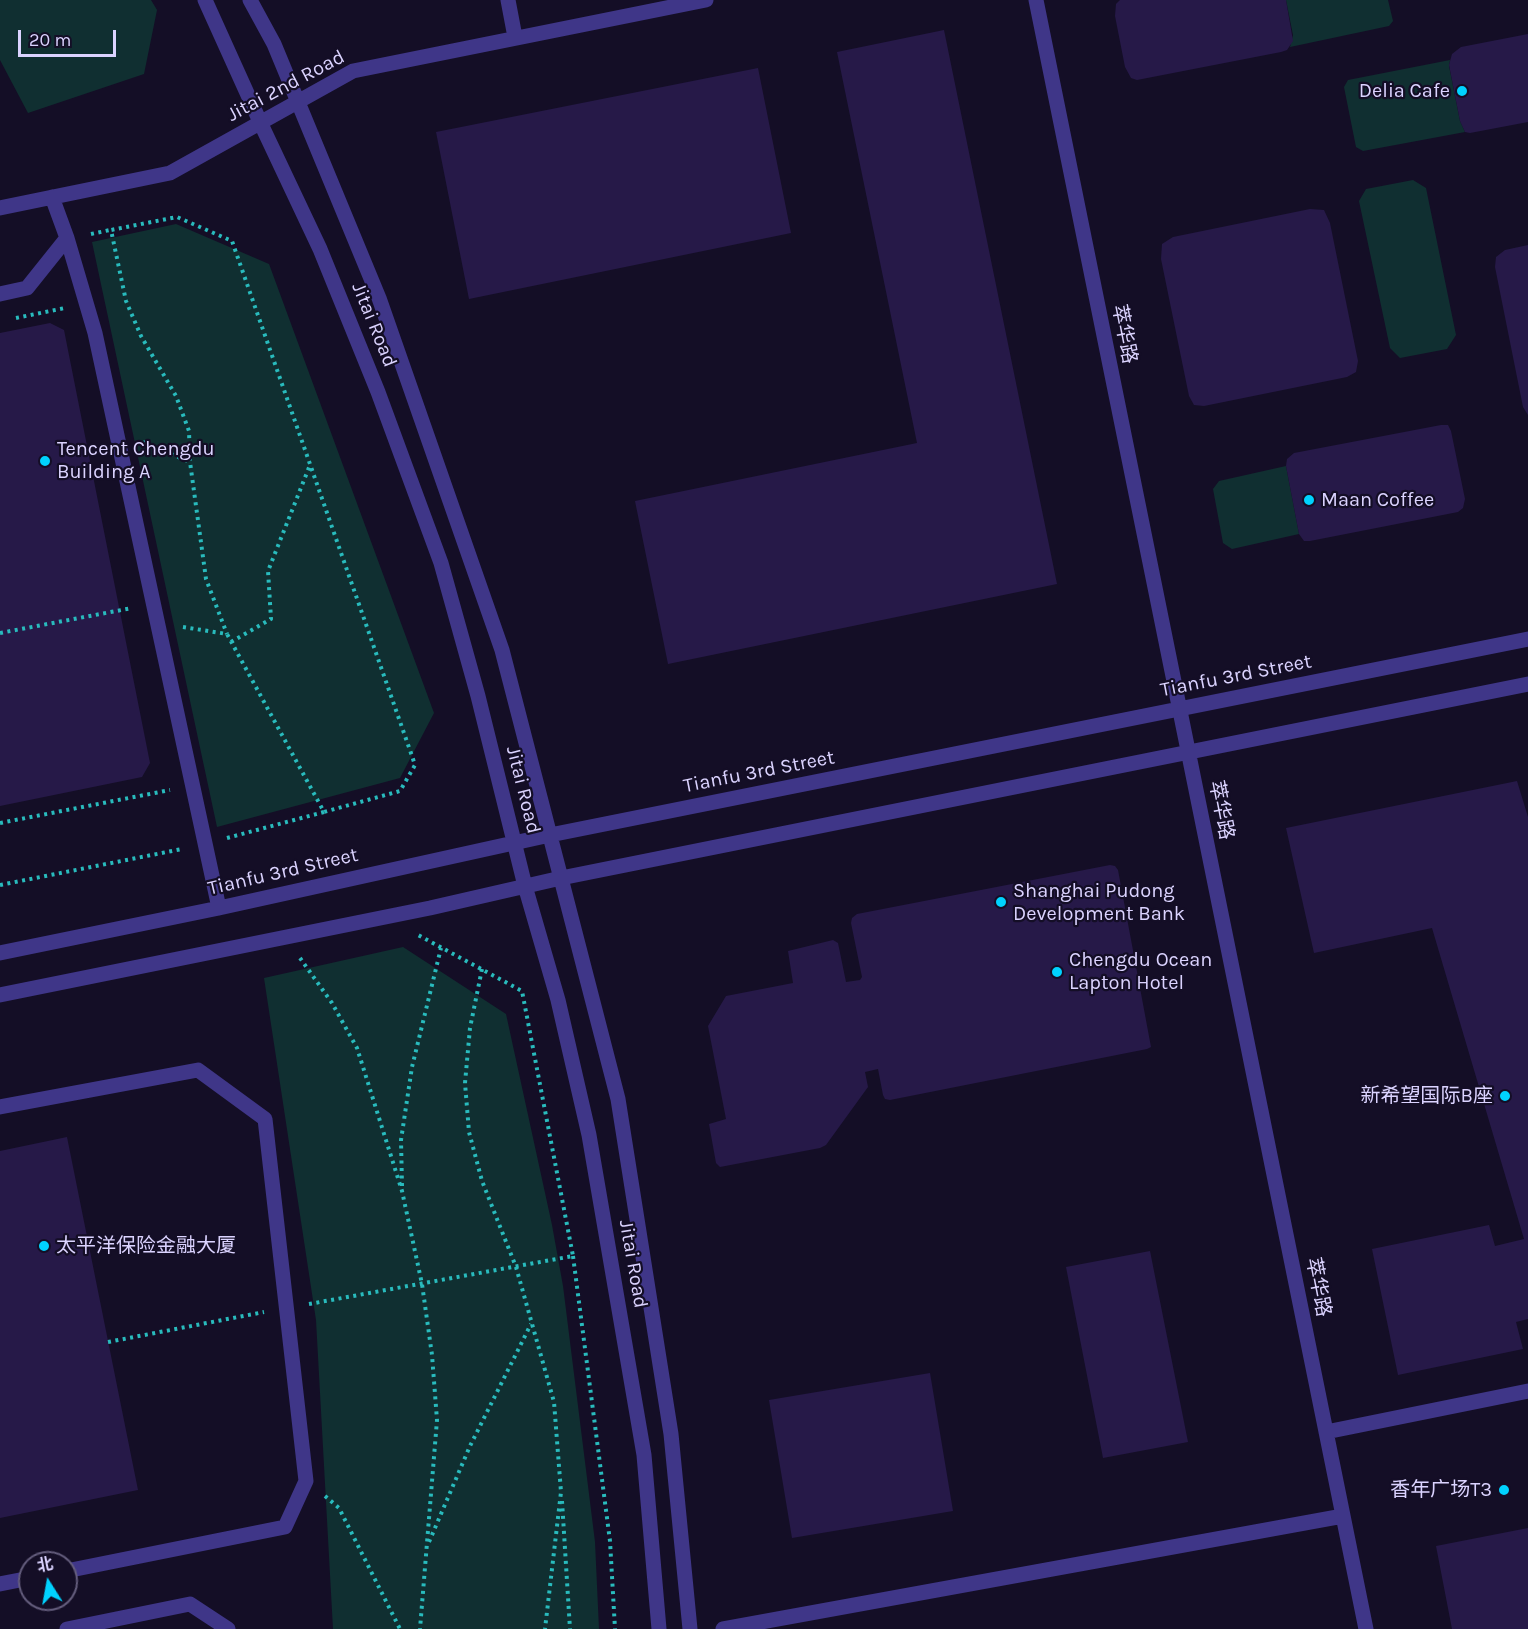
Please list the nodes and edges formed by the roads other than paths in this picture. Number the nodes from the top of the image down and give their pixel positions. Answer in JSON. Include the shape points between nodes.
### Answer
{"nodes":[{"id":1,"x":205,"y":0,"type":"edge"},
{"id":2,"x":250,"y":0,"type":"edge"},
{"id":3,"x":508,"y":0,"type":"edge"},
{"id":4,"x":705,"y":0,"type":"edge"},
{"id":5,"x":1035,"y":0,"type":"edge"},
{"id":6,"x":515,"y":37,"type":"junction"},
{"id":7,"x":298,"y":102,"type":"junction"},
{"id":8,"x":261,"y":124,"type":"junction"},
{"id":9,"x":52,"y":197,"type":"junction"},
{"id":10,"x":0,"y":208,"type":"edge"},
{"id":11,"x":67,"y":238,"type":"junction"},
{"id":12,"x":0,"y":294,"type":"edge"},
{"id":13,"x":1528,"y":639,"type":"edge"},
{"id":14,"x":1528,"y":684,"type":"edge"},
{"id":15,"x":1178,"y":709,"type":"junction"},
{"id":16,"x":1188,"y":752,"type":"junction"},
{"id":17,"x":550,"y":835,"type":"junction"},
{"id":18,"x":514,"y":843,"type":"junction"},
{"id":19,"x":561,"y":878,"type":"junction"},
{"id":20,"x":525,"y":886,"type":"junction"},
{"id":21,"x":219,"y":908,"type":"junction"},
{"id":22,"x":0,"y":953,"type":"edge"},
{"id":23,"x":0,"y":995,"type":"edge"},
{"id":24,"x":0,"y":1107,"type":"edge"},
{"id":25,"x":1528,"y":1391,"type":"edge"},
{"id":26,"x":1326,"y":1432,"type":"junction"},
{"id":27,"x":1342,"y":1516,"type":"junction"},
{"id":28,"x":78,"y":1569,"type":"edge"},
{"id":29,"x":18,"y":1580,"type":"edge"},
{"id":30,"x":0,"y":1584,"type":"edge"},
{"id":31,"x":67,"y":1629,"type":"edge"},
{"id":32,"x":228,"y":1629,"type":"edge"},
{"id":33,"x":659,"y":1629,"type":"edge"},
{"id":34,"x":690,"y":1629,"type":"edge"},
{"id":35,"x":723,"y":1629,"type":"edge"},
{"id":36,"x":1366,"y":1629,"type":"edge"}],
"edges":[{"from":1,"to":8,"type":"street","name":"Jitai Road"},
{"from":2,"to":7,"type":"street","name":"Jitai Road"},
{"from":3,"to":6,"type":"street"},
{"from":4,"to":6,"type":"street","name":"Jitai 2nd Road"},
{"from":5,"to":15,"type":"street","name":"萃华路"},
{"from":6,"to":7,"type":"street","name":"Jitai 2nd Road","via":[[353,71]]},
{"from":7,"to":8,"type":"street","name":"Jitai 2nd Road"},
{"from":7,"to":17,"type":"street","name":"Jitai Road","via":[[379,298],[502,650]]},
{"from":8,"to":9,"type":"street","name":"Jitai 2nd Road","via":[[170,173]]},
{"from":8,"to":18,"type":"street","name":"Jitai Road","via":[[320,249],[441,563]]},
{"from":9,"to":10,"type":"street","name":"Jitai 2nd Road"},
{"from":9,"to":11,"type":"street"},
{"from":11,"to":12,"type":"street","via":[[27,288]]},
{"from":11,"to":21,"type":"street","via":[[95,333]]},
{"from":13,"to":15,"type":"street","name":"Tianfu 3rd Street"},
{"from":14,"to":16,"type":"street"},
{"from":15,"to":16,"type":"street","name":"萃华路"},
{"from":15,"to":17,"type":"street","name":"Tianfu 3rd Street"},
{"from":16,"to":19,"type":"street"},
{"from":16,"to":26,"type":"street","name":"萃华路"},
{"from":17,"to":18,"type":"street","name":"Tianfu 3rd Street"},
{"from":17,"to":19,"type":"street","name":"Jitai Road"},
{"from":18,"to":20,"type":"street","name":"Jitai Road"},
{"from":18,"to":21,"type":"street","name":"Tianfu 3rd Street"},
{"from":19,"to":20,"type":"street"},
{"from":19,"to":34,"type":"street","name":"Jitai Road","via":[[618,1099],[671,1434]]},
{"from":20,"to":23,"type":"street"},
{"from":20,"to":33,"type":"street","name":"Jitai Road","via":[[558,1000],[589,1135],[644,1455]]},
{"from":21,"to":22,"type":"street","name":"Tianfu 3rd Street"},
{"from":24,"to":28,"type":"street","via":[[198,1070],[265,1119],[306,1480],[285,1527]]},
{"from":25,"to":26,"type":"street"},
{"from":26,"to":27,"type":"street","name":"萃华路"},
{"from":27,"to":35,"type":"street"},
{"from":27,"to":36,"type":"street","name":"萃华路"},
{"from":29,"to":30,"type":"street"},
{"from":31,"to":32,"type":"street","via":[[190,1604]]}]}
